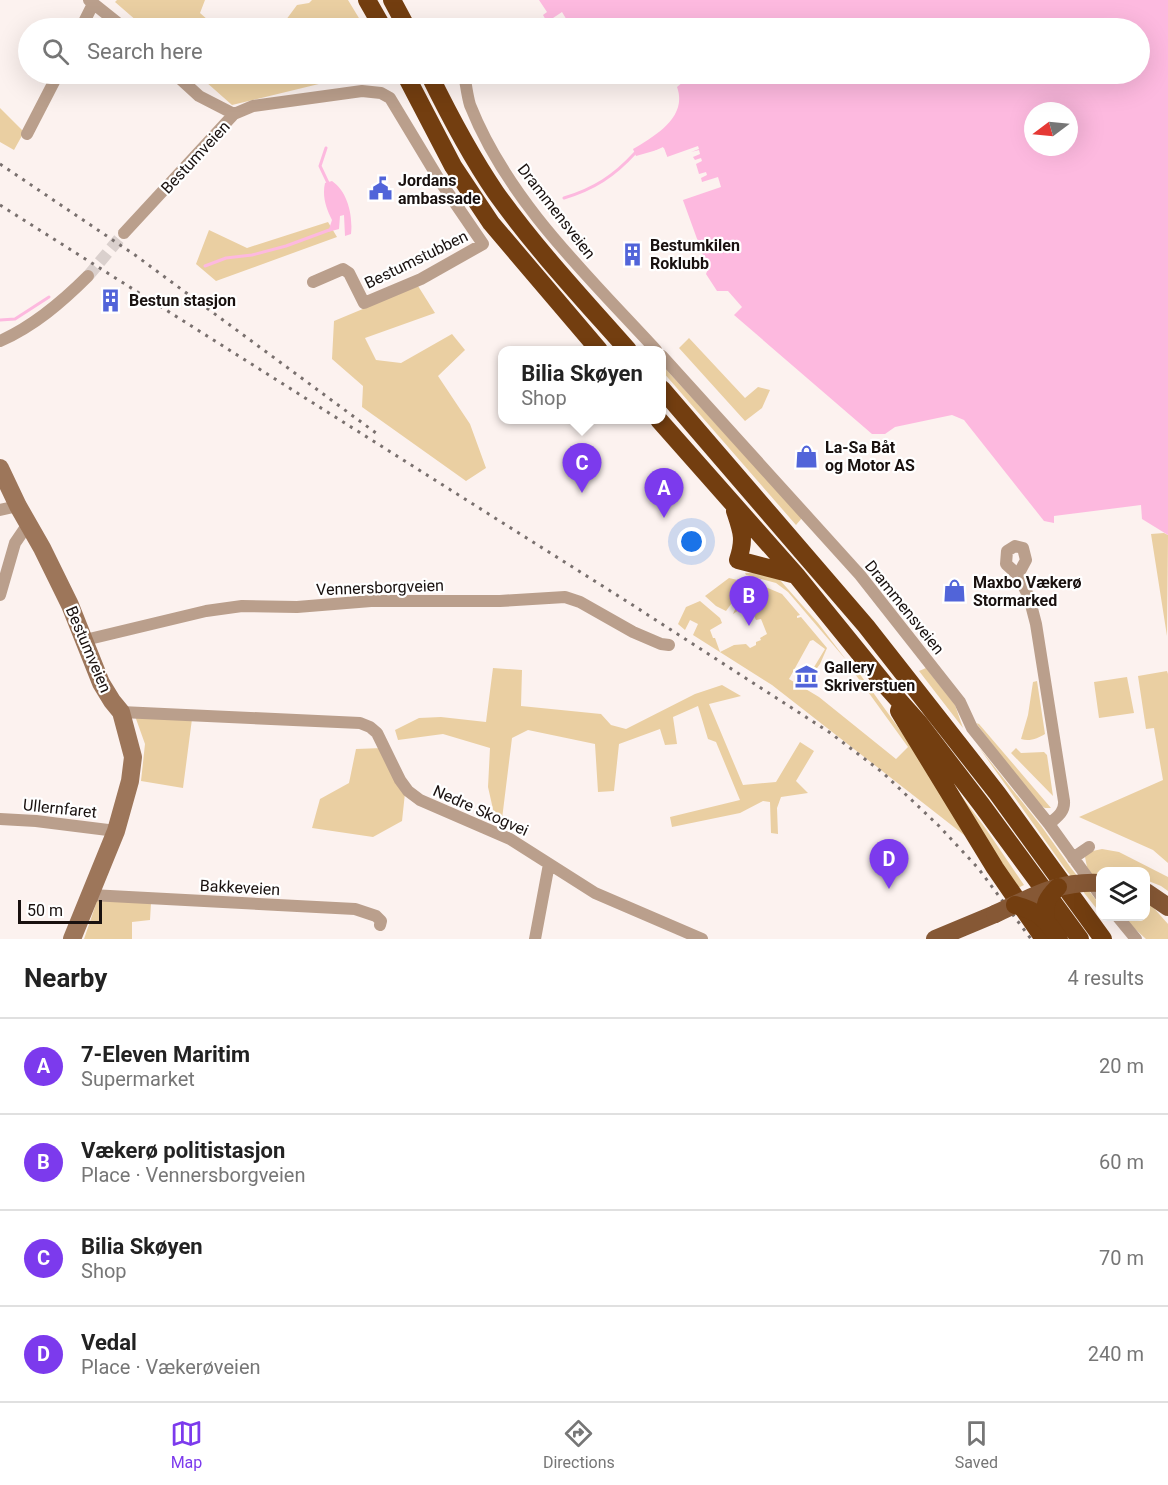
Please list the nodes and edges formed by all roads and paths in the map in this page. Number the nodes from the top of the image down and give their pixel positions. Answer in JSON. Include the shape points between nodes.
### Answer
{"nodes":[{"id":1,"x":367,"y":0,"type":"edge"},
{"id":2,"x":392,"y":0,"type":"edge"},
{"id":3,"x":91,"y":2,"type":"edge"},
{"id":4,"x":85,"y":18,"type":"edge"},
{"id":5,"x":111,"y":18,"type":"edge"},
{"id":6,"x":377,"y":18,"type":"edge"},
{"id":7,"x":402,"y":18,"type":"edge"},
{"id":8,"x":53,"y":84,"type":"edge"},
{"id":9,"x":186,"y":84,"type":"edge"},
{"id":10,"x":410,"y":84,"type":"edge"},
{"id":11,"x":434,"y":84,"type":"edge"},
{"id":12,"x":466,"y":84,"type":"edge"},
{"id":13,"x":234,"y":114,"type":"junction"},
{"id":14,"x":27,"y":134,"type":"dead end"},
{"id":15,"x":124,"y":233,"type":"tunnel mouth"},
{"id":16,"x":483,"y":244,"type":"joint"},
{"id":17,"x":88,"y":276,"type":"tunnel mouth"},
{"id":18,"x":313,"y":282,"type":"dead end"},
{"id":19,"x":0,"y":341,"type":"edge"},
{"id":20,"x":595,"y":346,"type":"edge"},
{"id":21,"x":624,"y":346,"type":"edge"},
{"id":22,"x":651,"y":346,"type":"edge"},
{"id":23,"x":666,"y":361,"type":"edge"},
{"id":24,"x":666,"y":394,"type":"edge"},
{"id":25,"x":663,"y":424,"type":"edge"},
{"id":26,"x":0,"y":468,"type":"edge"},
{"id":27,"x":731,"y":501,"type":"junction"},
{"id":28,"x":9,"y":508,"type":"edge"},
{"id":29,"x":28,"y":524,"type":"junction"},
{"id":30,"x":1018,"y":575,"type":"dead end"},
{"id":31,"x":796,"y":576,"type":"junction"},
{"id":32,"x":0,"y":595,"type":"edge"},
{"id":33,"x":85,"y":640,"type":"junction"},
{"id":34,"x":669,"y":645,"type":"dead end"},
{"id":35,"x":885,"y":686,"type":"junction"},
{"id":36,"x":121,"y":712,"type":"junction"},
{"id":37,"x":0,"y":819,"type":"edge"},
{"id":38,"x":1049,"y":824,"type":"junction"},
{"id":39,"x":116,"y":831,"type":"junction"},
{"id":40,"x":1089,"y":847,"type":"dead end"},
{"id":41,"x":1073,"y":858,"type":"junction"},
{"id":42,"x":549,"y":864,"type":"junction"},
{"id":43,"x":1096,"y":883,"type":"edge"},
{"id":44,"x":1058,"y":887,"type":"junction"},
{"id":45,"x":1096,"y":888,"type":"edge"},
{"id":46,"x":91,"y":895,"type":"junction"},
{"id":47,"x":1150,"y":895,"type":"edge"},
{"id":48,"x":1015,"y":905,"type":"junction"},
{"id":49,"x":1168,"y":907,"type":"edge"},
{"id":50,"x":1046,"y":920,"type":"junction"},
{"id":51,"x":1121,"y":921,"type":"edge"},
{"id":52,"x":380,"y":925,"type":"dead end"},
{"id":53,"x":72,"y":939,"type":"edge"},
{"id":54,"x":535,"y":939,"type":"edge"},
{"id":55,"x":702,"y":939,"type":"edge"},
{"id":56,"x":936,"y":939,"type":"edge"},
{"id":57,"x":1044,"y":939,"type":"edge"},
{"id":58,"x":1059,"y":939,"type":"edge"},
{"id":59,"x":1080,"y":939,"type":"edge"},
{"id":60,"x":1103,"y":939,"type":"edge"},
{"id":61,"x":1136,"y":939,"type":"edge"}],
"edges":[{"from":1,"to":6,"type":"highway"},
{"from":2,"to":7,"type":"highway"},
{"from":3,"to":4,"type":"street"},
{"from":3,"to":5,"type":"street"},
{"from":8,"to":14,"type":"street"},
{"from":9,"to":13,"type":"street","via":[[199,96]]},
{"from":10,"to":20,"type":"highway","via":[[453,166],[491,223]]},
{"from":11,"to":21,"type":"highway","via":[[461,137],[501,200]]},
{"from":12,"to":22,"type":"street","name":"Drammensveien","via":[[469,103],[515,186],[566,253]]},
{"from":13,"to":15,"type":"street","name":"Bestumveien"},
{"from":13,"to":16,"type":"street","name":"Bestumveien","via":[[278,102],[362,91],[381,93],[390,98]]},
{"from":16,"to":18,"type":"street","name":"Bestumstubben","via":[[421,279],[364,303],[349,273],[343,269]]},
{"from":17,"to":19,"type":"street","via":[[67,298],[22,332]]},
{"from":23,"to":38,"type":"street","name":"Drammensveien","via":[[860,575],[960,702],[972,728]]},
{"from":24,"to":60,"type":"highway","via":[[873,634],[997,793]]},
{"from":25,"to":27,"type":"highway"},
{"from":26,"to":28,"type":"street","name":"Bestumveien"},
{"from":27,"to":31,"type":"highway"},
{"from":27,"to":31,"type":"highway","via":[[743,533],[738,560]]},
{"from":28,"to":29,"type":"street","name":"Bestumveien"},
{"from":29,"to":32,"type":"street","via":[[15,543]]},
{"from":29,"to":33,"type":"street","name":"Bestumveien"},
{"from":30,"to":38,"type":"street","via":[[1036,624],[1064,807]]},
{"from":31,"to":35,"type":"highway"},
{"from":33,"to":34,"type":"street","name":"Vennersborgveien","via":[[242,606],[565,597],[633,632]]},
{"from":33,"to":36,"type":"street","name":"Bestumveien","via":[[101,683]]},
{"from":35,"to":57,"type":"highway","via":[[982,848]]},
{"from":35,"to":59,"type":"highway","via":[[919,723]]},
{"from":36,"to":39,"type":"street","name":"Bestumveien","via":[[133,757]]},
{"from":36,"to":42,"type":"street","name":"Nedre Skogvei","via":[[360,723],[376,733],[400,780],[420,800],[510,839]]},
{"from":37,"to":39,"type":"street","name":"Ullernfaret"},
{"from":38,"to":41,"type":"street","name":"Drammensveien"},
{"from":39,"to":46,"type":"street","name":"Bestumveien"},
{"from":40,"to":41,"type":"street"},
{"from":41,"to":45,"type":"street","name":"Drammensveien"},
{"from":42,"to":54,"type":"street"},
{"from":42,"to":55,"type":"street","name":"Nedre Skogvei","via":[[595,893]]},
{"from":43,"to":44,"type":"main road","bridge":true},
{"from":44,"to":48,"type":"main road","bridge":true},
{"from":44,"to":50,"type":"highway","bridge":true,"via":[[1045,901]]},
{"from":46,"to":52,"type":"street","name":"Bakkeveien","via":[[355,909],[376,916]]},
{"from":46,"to":53,"type":"street","name":"Bestumveien"},
{"from":47,"to":49,"type":"main road"},
{"from":48,"to":50,"type":"highway","bridge":true},
{"from":48,"to":56,"type":"main road","bridge":true},
{"from":50,"to":58,"type":"highway","bridge":true},
{"from":51,"to":61,"type":"street"}]}
